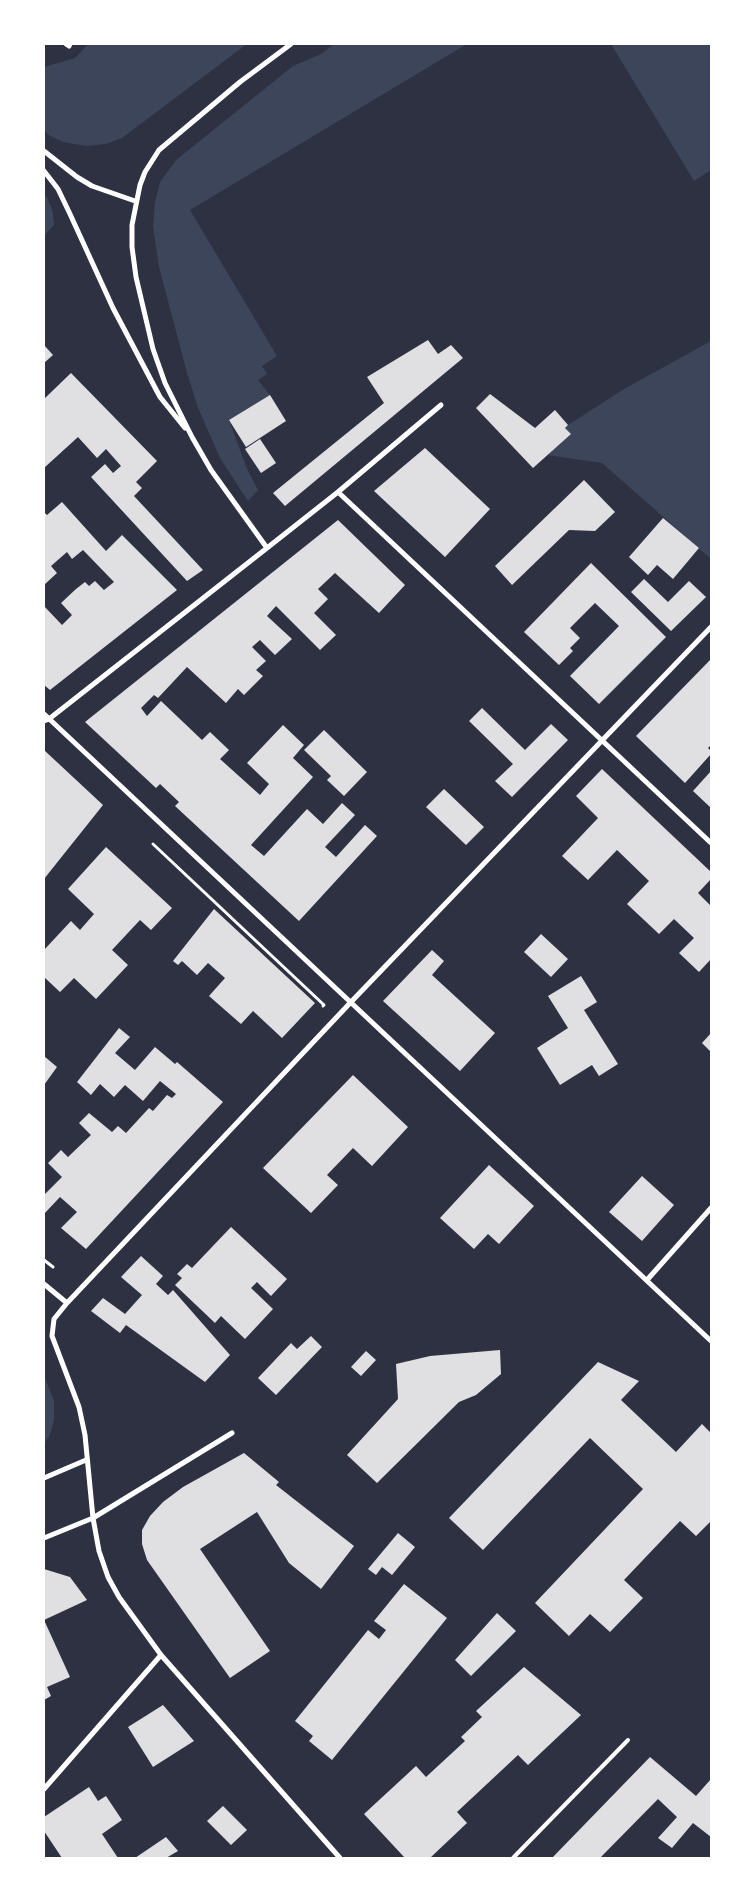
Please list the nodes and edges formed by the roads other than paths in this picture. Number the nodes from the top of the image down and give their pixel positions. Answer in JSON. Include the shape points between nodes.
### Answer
{"nodes":[{"id":1,"x":66,"y":44,"type":"edge"},
{"id":2,"x":70,"y":44,"type":"edge"},
{"id":3,"x":292,"y":44,"type":"edge"},
{"id":4,"x":44,"y":151,"type":"edge"},
{"id":5,"x":44,"y":171,"type":"edge"},
{"id":6,"x":135,"y":201,"type":"junction"},
{"id":7,"x":441,"y":404,"type":"dead end"},
{"id":8,"x":192,"y":437,"type":"junction"},
{"id":9,"x":338,"y":492,"type":"junction"},
{"id":10,"x":267,"y":548,"type":"junction"},
{"id":11,"x":711,"y":627,"type":"edge"},
{"id":12,"x":44,"y":714,"type":"edge"},
{"id":13,"x":46,"y":720,"type":"edge"},
{"id":14,"x":601,"y":740,"type":"junction"},
{"id":15,"x":711,"y":843,"type":"edge"},
{"id":16,"x":351,"y":1002,"type":"junction"},
{"id":17,"x":711,"y":1208,"type":"edge"},
{"id":18,"x":646,"y":1280,"type":"junction"},
{"id":19,"x":44,"y":1284,"type":"edge"},
{"id":20,"x":67,"y":1303,"type":"junction"},
{"id":21,"x":711,"y":1342,"type":"edge"},
{"id":22,"x":232,"y":1432,"type":"dead end"},
{"id":23,"x":86,"y":1460,"type":"junction"},
{"id":24,"x":44,"y":1478,"type":"edge"},
{"id":25,"x":93,"y":1518,"type":"junction"},
{"id":26,"x":44,"y":1538,"type":"edge"},
{"id":27,"x":160,"y":1654,"type":"junction"},
{"id":28,"x":628,"y":1740,"type":"dead end"},
{"id":29,"x":44,"y":1789,"type":"edge"},
{"id":30,"x":340,"y":1858,"type":"edge"},
{"id":31,"x":513,"y":1858,"type":"edge"}],
"edges":[{"from":1,"to":2,"type":"street"},
{"from":3,"to":6,"type":"street","via":[[159,150],[145,172]]},
{"from":4,"to":6,"type":"street","via":[[92,186]]},
{"from":5,"to":8,"type":"street","via":[[58,189],[113,308],[160,397]]},
{"from":6,"to":8,"type":"street","via":[[132,247],[153,349],[165,383]]},
{"from":7,"to":9,"type":"street"},
{"from":8,"to":10,"type":"street","via":[[211,470]]},
{"from":9,"to":10,"type":"street"},
{"from":9,"to":14,"type":"street"},
{"from":10,"to":13,"type":"street"},
{"from":11,"to":14,"type":"street"},
{"from":12,"to":13,"type":"street"},
{"from":13,"to":16,"type":"street"},
{"from":14,"to":15,"type":"street"},
{"from":14,"to":16,"type":"street"},
{"from":16,"to":18,"type":"street"},
{"from":16,"to":20,"type":"street"},
{"from":17,"to":18,"type":"street"},
{"from":18,"to":21,"type":"street"},
{"from":19,"to":20,"type":"street"},
{"from":20,"to":23,"type":"street","via":[[54,1319],[52,1336],[79,1407]]},
{"from":22,"to":25,"type":"street"},
{"from":23,"to":24,"type":"street"},
{"from":23,"to":25,"type":"street"},
{"from":25,"to":26,"type":"street"},
{"from":25,"to":27,"type":"street","via":[[108,1577]]},
{"from":27,"to":29,"type":"street"},
{"from":27,"to":30,"type":"street"},
{"from":28,"to":31,"type":"lane"}]}
